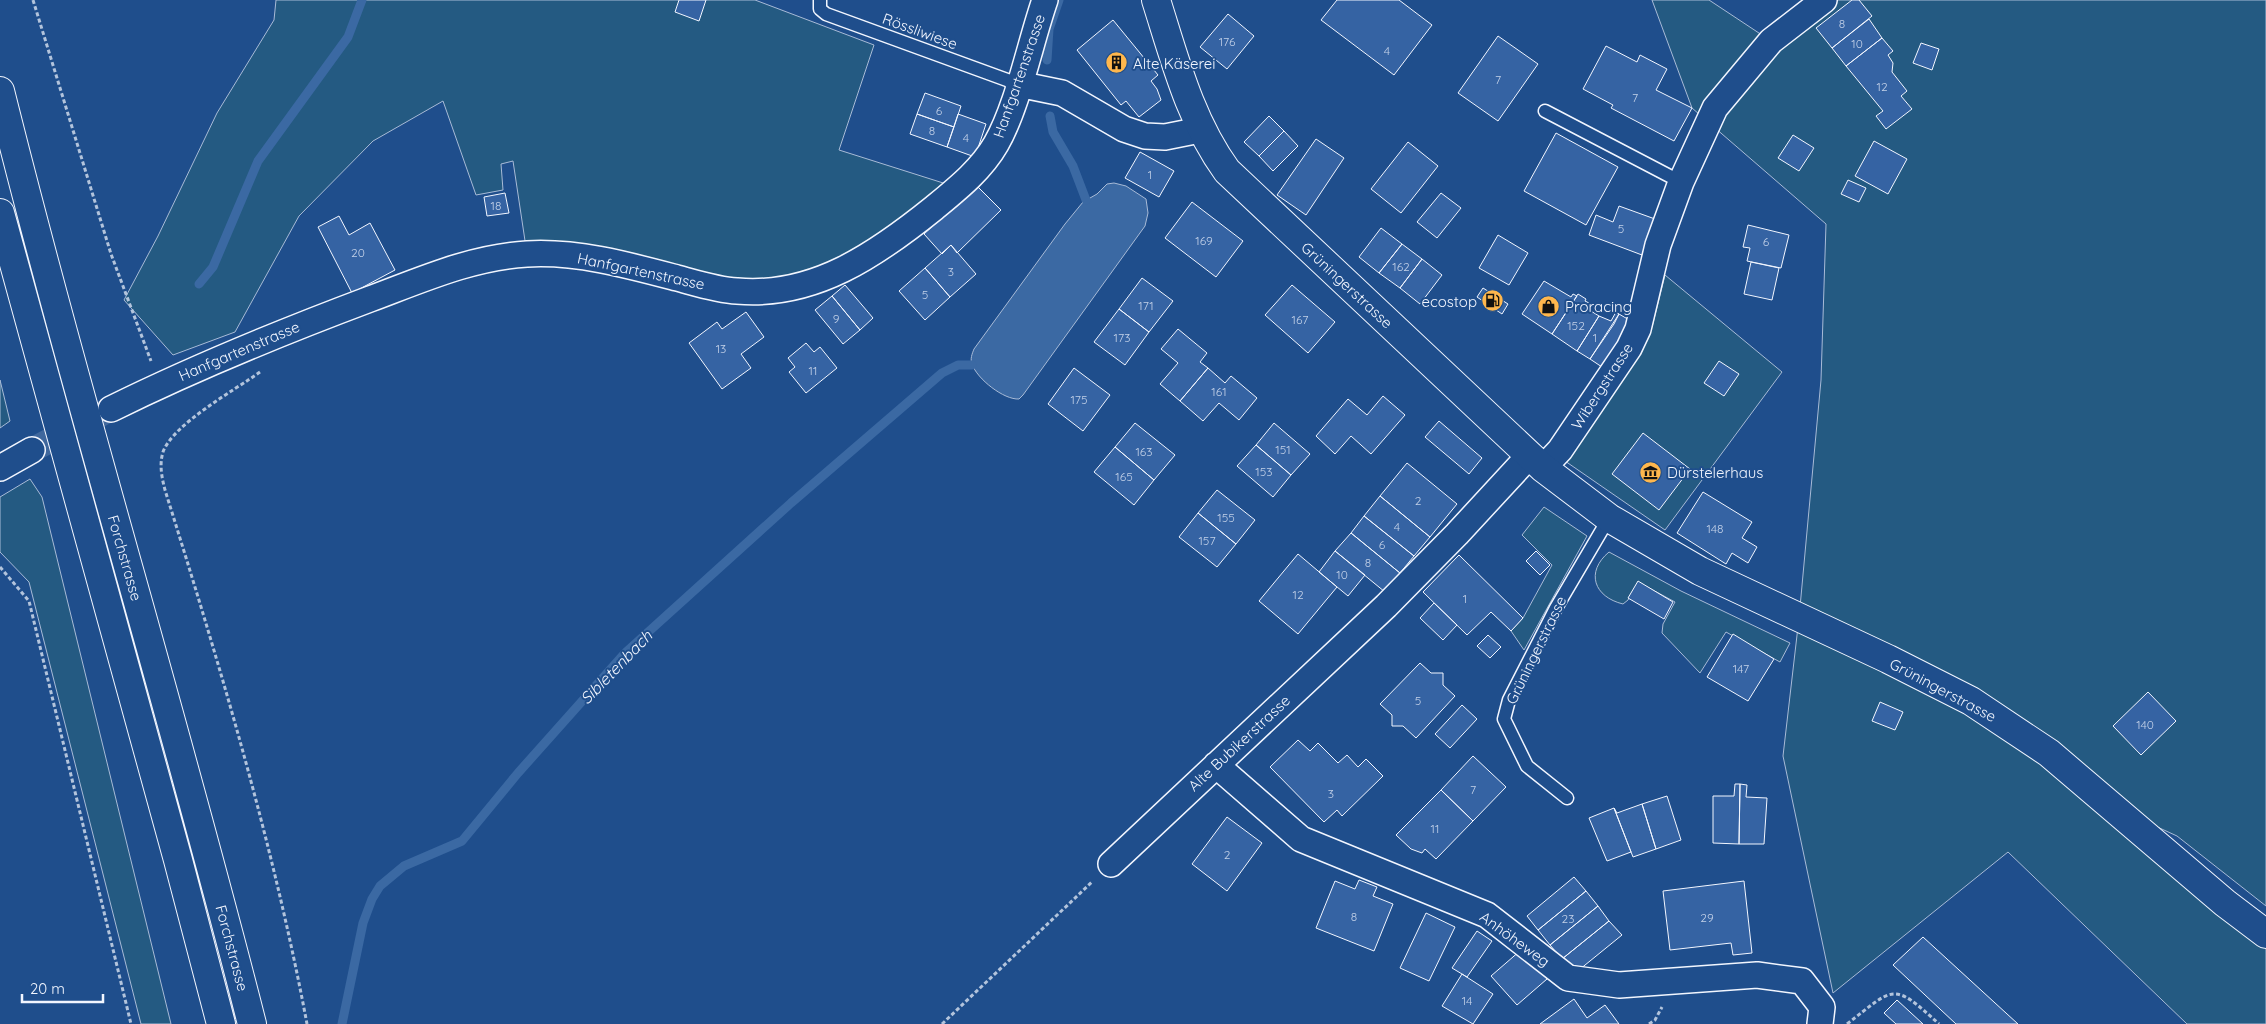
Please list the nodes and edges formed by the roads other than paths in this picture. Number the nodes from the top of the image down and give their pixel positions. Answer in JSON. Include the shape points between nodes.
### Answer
{"nodes":[{"id":1,"x":820,"y":0,"type":"edge"},
{"id":2,"x":1045,"y":0,"type":"edge"},
{"id":3,"x":1156,"y":0,"type":"edge"},
{"id":4,"x":1824,"y":0,"type":"edge"},
{"id":5,"x":1018,"y":84,"type":"junction"},
{"id":6,"x":0,"y":91,"type":"edge"},
{"id":7,"x":1545,"y":111,"type":"dead end"},
{"id":8,"x":1200,"y":130,"type":"junction"},
{"id":9,"x":1681,"y":182,"type":"junction"},
{"id":10,"x":0,"y":213,"type":"edge"},
{"id":11,"x":111,"y":409,"type":"tunnel mouth"},
{"id":12,"x":32,"y":450,"type":"tunnel mouth"},
{"id":13,"x":1536,"y":462,"type":"junction"},
{"id":14,"x":0,"y":468,"type":"edge"},
{"id":15,"x":1609,"y":518,"type":"junction"},
{"id":16,"x":1216,"y":765,"type":"junction"},
{"id":17,"x":1567,"y":798,"type":"dead end"},
{"id":18,"x":1111,"y":864,"type":"road end"},
{"id":19,"x":2266,"y":934,"type":"edge"},
{"id":20,"x":221,"y":1024,"type":"edge"},
{"id":21,"x":252,"y":1024,"type":"edge"},
{"id":22,"x":1820,"y":1024,"type":"edge"}],
"edges":[{"from":1,"to":5,"type":"lane","name":"Rössliwiese","via":[[820,9],[826,14]]},
{"from":2,"to":5,"type":"street","name":"Hanfgartenstrasse"},
{"from":3,"to":8,"type":"main road","name":"Grüningerstrasse","via":[[1185,94]]},
{"from":4,"to":9,"type":"street","name":"Wibergstrasse","via":[[1771,41],[1715,108]]},
{"from":5,"to":8,"type":"street","via":[[1062,93],[1144,136]]},
{"from":5,"to":11,"type":"street","name":"Hanfgartenstrasse","via":[[1000,135],[978,169],[904,232],[854,264],[819,281],[789,290],[735,291],[583,257],[527,254],[502,257],[449,269],[282,332],[160,384]]},
{"from":6,"to":21,"type":"main road","name":"Forchstrasse"},
{"from":7,"to":9,"type":"lane"},
{"from":8,"to":13,"type":"main road","name":"Grüningerstrasse","via":[[1212,151],[1242,187]]},
{"from":9,"to":13,"type":"street","name":"Wibergstrasse","via":[[1658,245],[1638,329],[1629,348],[1560,450]]},
{"from":10,"to":20,"type":"main road","name":"Forchstrasse"},
{"from":12,"to":14,"type":"street"},
{"from":13,"to":15,"type":"main road","name":"Grüningerstrasse"},
{"from":13,"to":16,"type":"street","name":"Alte Bubikerstrasse"},
{"from":15,"to":17,"type":"lane","name":"Grüningerstrasse","via":[[1560,601],[1509,700],[1504,719],[1527,766]]},
{"from":15,"to":19,"type":"main road","name":"Grüningerstrasse","via":[[1700,571],[1971,701],[2055,758],[2225,904]]},
{"from":16,"to":18,"type":"street","name":"Alte Bubikerstrasse"},
{"from":16,"to":22,"type":"street","name":"Anhöheweg","via":[[1301,839],[1487,915],[1568,978],[1620,985],[1757,975],[1802,981],[1822,1007]]}]}
